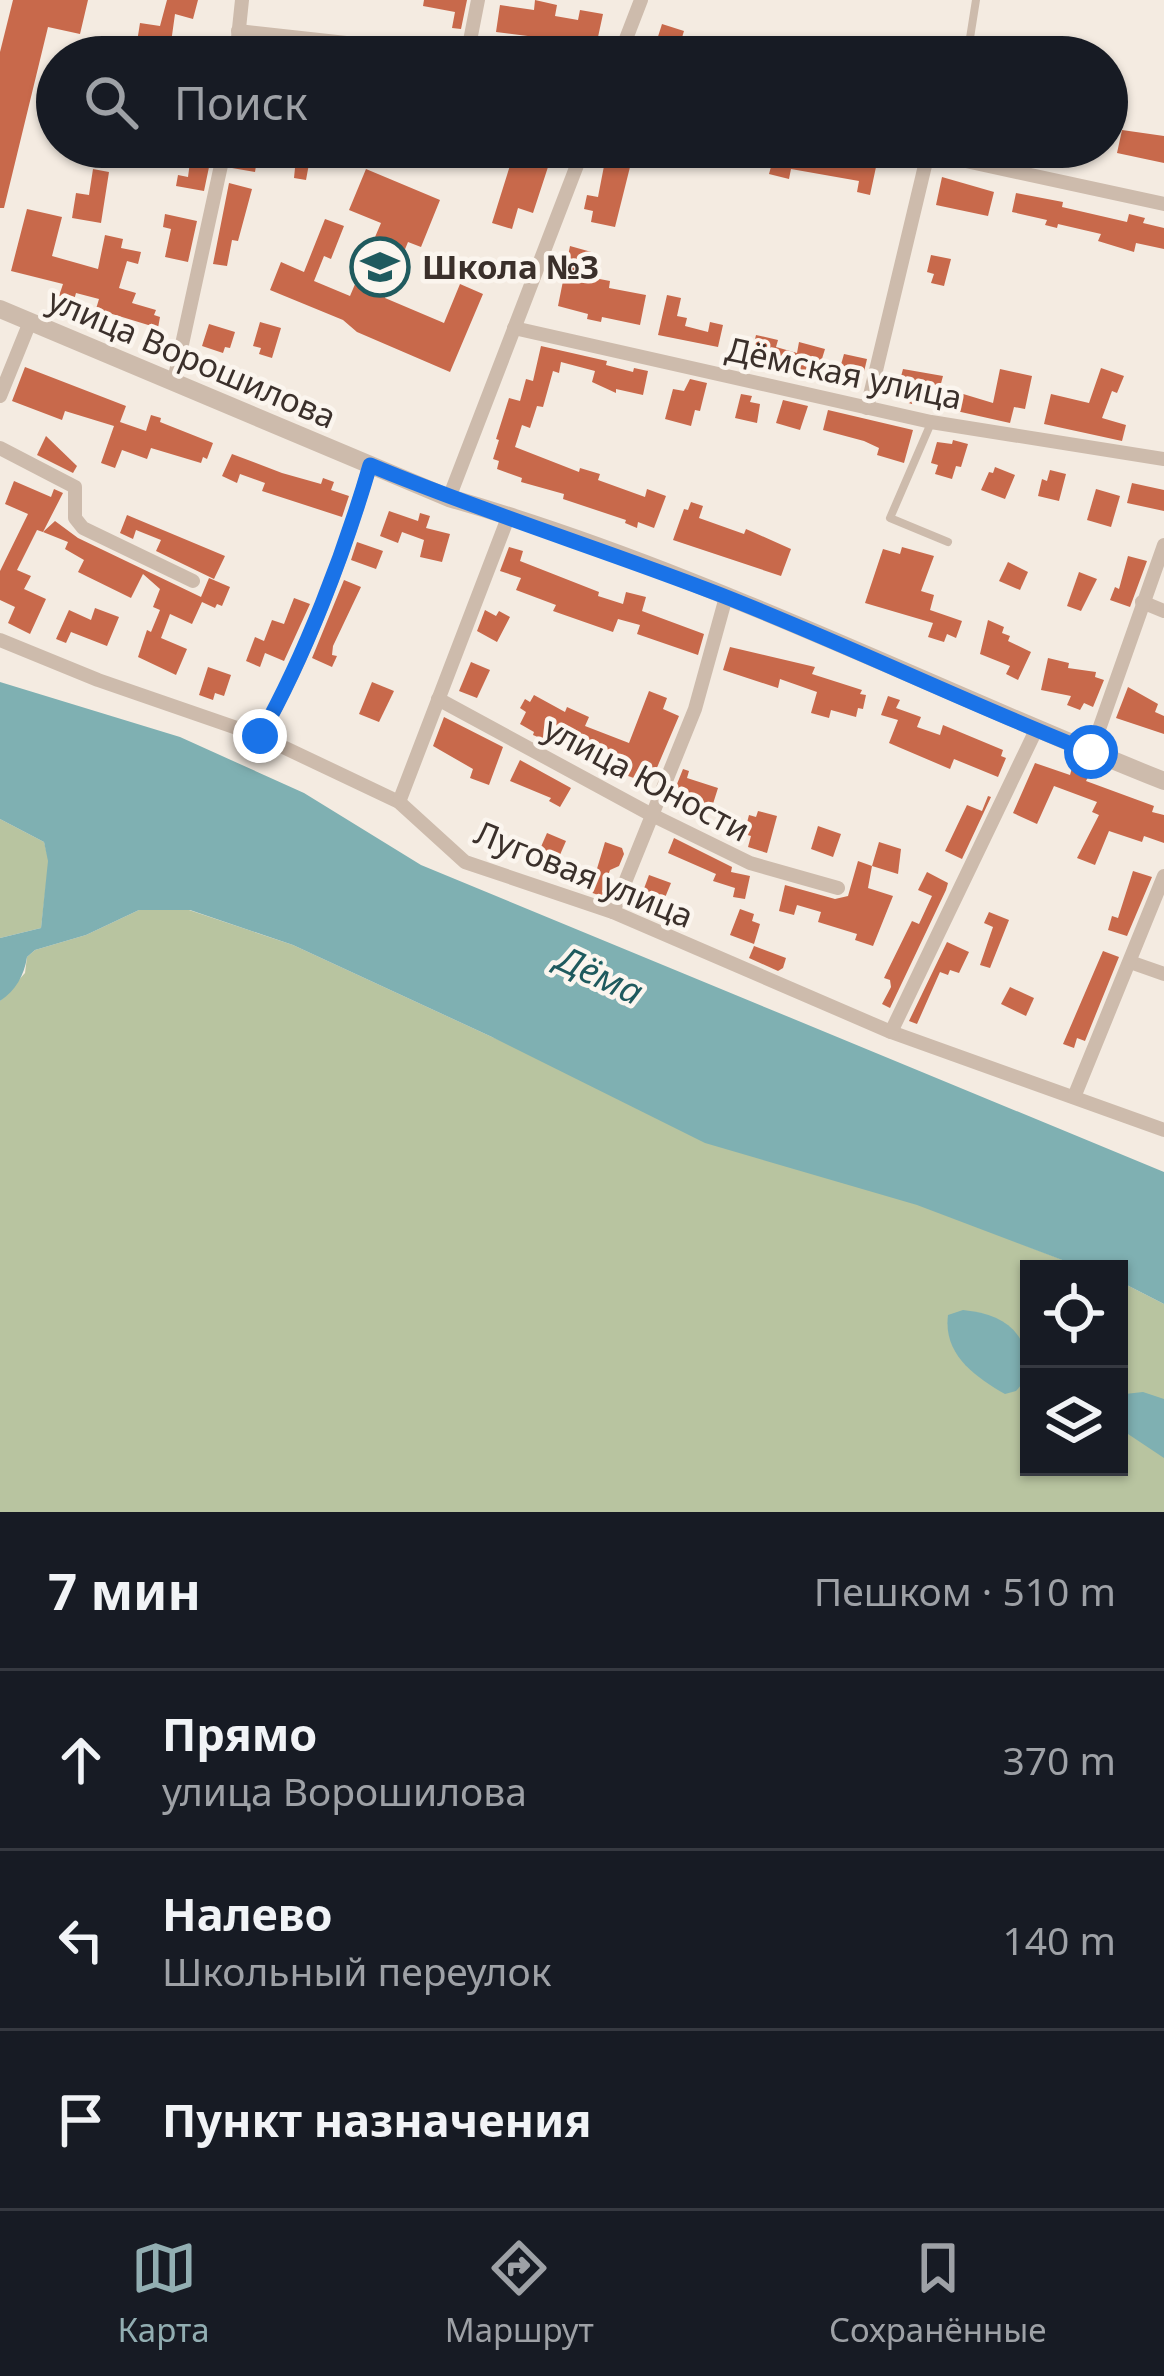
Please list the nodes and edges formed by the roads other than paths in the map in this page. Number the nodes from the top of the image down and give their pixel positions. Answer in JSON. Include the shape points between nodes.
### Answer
{"nodes":[{"id":1,"x":242,"y":0,"type":"edge"},
{"id":2,"x":478,"y":0,"type":"edge"},
{"id":3,"x":641,"y":0,"type":"edge"},
{"id":4,"x":976,"y":0,"type":"edge"},
{"id":5,"x":238,"y":31,"type":"junction"},
{"id":6,"x":238,"y":36,"type":"edge"},
{"id":7,"x":284,"y":36,"type":"edge"},
{"id":8,"x":473,"y":36,"type":"edge"},
{"id":9,"x":627,"y":36,"type":"edge"},
{"id":10,"x":970,"y":36,"type":"edge"},
{"id":11,"x":220,"y":168,"type":"edge"},
{"id":12,"x":576,"y":168,"type":"edge"},
{"id":13,"x":935,"y":168,"type":"edge"},
{"id":14,"x":1009,"y":168,"type":"edge"},
{"id":15,"x":1164,"y":204,"type":"edge"},
{"id":16,"x":0,"y":309,"type":"edge"},
{"id":17,"x":30,"y":322,"type":"junction"},
{"id":18,"x":514,"y":328,"type":"junction"},
{"id":19,"x":174,"y":381,"type":"junction"},
{"id":20,"x":0,"y":396,"type":"edge"},
{"id":21,"x":867,"y":407,"type":"junction"},
{"id":22,"x":931,"y":422,"type":"junction"},
{"id":23,"x":0,"y":448,"type":"edge"},
{"id":24,"x":1164,"y":459,"type":"edge"},
{"id":25,"x":370,"y":465,"type":"junction"},
{"id":26,"x":449,"y":498,"type":"junction"},
{"id":27,"x":509,"y":515,"type":"junction"},
{"id":28,"x":948,"y":542,"type":"dead end"},
{"id":29,"x":1164,"y":545,"type":"edge"},
{"id":30,"x":194,"y":581,"type":"dead end"},
{"id":31,"x":726,"y":597,"type":"junction"},
{"id":32,"x":1142,"y":602,"type":"junction"},
{"id":33,"x":1164,"y":611,"type":"edge"},
{"id":34,"x":0,"y":640,"type":"edge"},
{"id":35,"x":439,"y":699,"type":"junction"},
{"id":36,"x":1036,"y":730,"type":"junction"},
{"id":37,"x":260,"y":736,"type":"junction"},
{"id":38,"x":1091,"y":752,"type":"junction"},
{"id":39,"x":1164,"y":781,"type":"edge"},
{"id":40,"x":399,"y":802,"type":"junction"},
{"id":41,"x":650,"y":814,"type":"junction"},
{"id":42,"x":1164,"y":876,"type":"edge"},
{"id":43,"x":838,"y":888,"type":"dead end"},
{"id":44,"x":613,"y":912,"type":"junction"},
{"id":45,"x":1130,"y":962,"type":"junction"},
{"id":46,"x":1164,"y":974,"type":"edge"},
{"id":47,"x":891,"y":1032,"type":"junction"},
{"id":48,"x":1073,"y":1096,"type":"junction"},
{"id":49,"x":1164,"y":1130,"type":"edge"}],
"edges":[{"from":1,"to":5,"type":"street"},
{"from":2,"to":8,"type":"street"},
{"from":3,"to":9,"type":"street"},
{"from":4,"to":10,"type":"lane"},
{"from":5,"to":6,"type":"street"},
{"from":5,"to":7,"type":"street"},
{"from":11,"to":19,"type":"street"},
{"from":12,"to":18,"type":"street"},
{"from":13,"to":21,"type":"street"},
{"from":14,"to":15,"type":"street"},
{"from":16,"to":17,"type":"street","name":"улица Ворошилова"},
{"from":17,"to":19,"type":"street","name":"улица Ворошилова"},
{"from":17,"to":20,"type":"street"},
{"from":18,"to":21,"type":"street","name":"Дёмская улица"},
{"from":18,"to":26,"type":"street"},
{"from":19,"to":25,"type":"street","name":"улица Ворошилова"},
{"from":21,"to":22,"type":"street","name":"Дёмская улица"},
{"from":22,"to":24,"type":"street","name":"Дёмская улица"},
{"from":22,"to":28,"type":"lane","via":[[890,518]]},
{"from":23,"to":30,"type":"street","via":[[75,487],[83,528]]},
{"from":25,"to":26,"type":"street","name":"улица Ворошилова"},
{"from":25,"to":37,"type":"street","via":[[351,532]]},
{"from":26,"to":27,"type":"street","name":"улица Ворошилова"},
{"from":27,"to":31,"type":"street","name":"улица Ворошилова"},
{"from":27,"to":35,"type":"street"},
{"from":29,"to":32,"type":"street"},
{"from":31,"to":36,"type":"street","name":"улица Ворошилова"},
{"from":31,"to":41,"type":"street","via":[[695,709]]},
{"from":32,"to":33,"type":"street"},
{"from":32,"to":38,"type":"street"},
{"from":34,"to":37,"type":"street","name":"Луговая улица"},
{"from":35,"to":40,"type":"street"},
{"from":35,"to":41,"type":"street","name":"улица Юности"},
{"from":36,"to":38,"type":"street","name":"улица Ворошилова"},
{"from":36,"to":47,"type":"street"},
{"from":37,"to":40,"type":"street","name":"Луговая улица"},
{"from":38,"to":39,"type":"street","name":"улица Ворошилова"},
{"from":40,"to":44,"type":"street","name":"Луговая улица","via":[[465,862]]},
{"from":41,"to":43,"type":"street","name":"улица Юности","via":[[750,863]]},
{"from":41,"to":44,"type":"street"},
{"from":42,"to":45,"type":"street"},
{"from":44,"to":47,"type":"street","name":"Луговая улица"},
{"from":45,"to":46,"type":"street"},
{"from":45,"to":48,"type":"street"},
{"from":47,"to":48,"type":"street","name":"Луговая улица"},
{"from":48,"to":49,"type":"street","name":"Луговая улица"}]}
